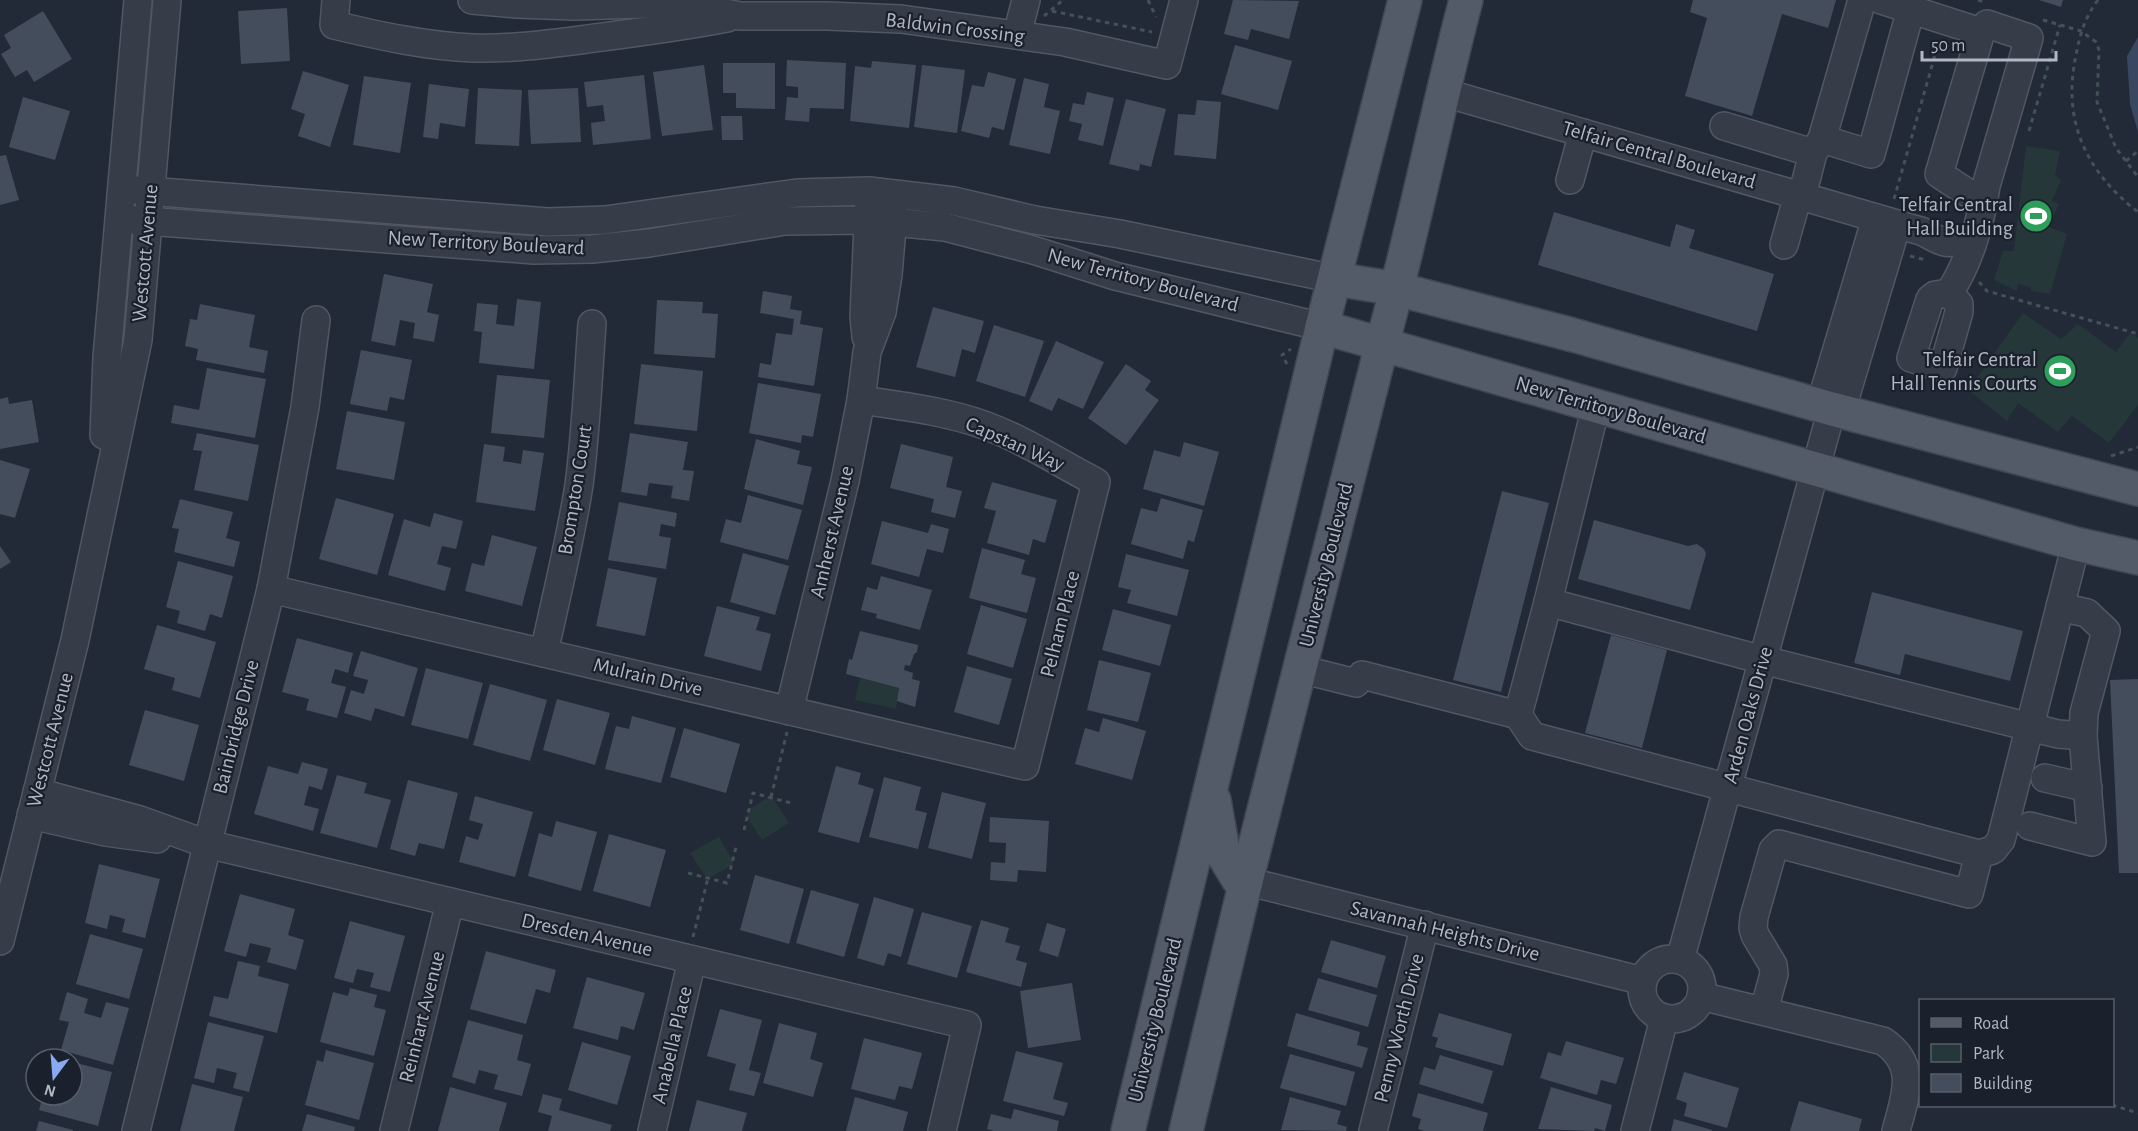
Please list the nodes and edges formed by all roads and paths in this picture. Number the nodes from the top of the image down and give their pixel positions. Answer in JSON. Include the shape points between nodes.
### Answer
{"nodes":[{"id":1,"x":138,"y":0,"type":"edge"},
{"id":2,"x":166,"y":0,"type":"edge"},
{"id":3,"x":472,"y":0,"type":"edge"},
{"id":4,"x":1026,"y":0,"type":"edge"},
{"id":5,"x":1184,"y":0,"type":"edge"},
{"id":6,"x":1405,"y":0,"type":"edge"},
{"id":7,"x":1466,"y":0,"type":"edge"},
{"id":8,"x":1862,"y":0,"type":"edge"},
{"id":9,"x":1881,"y":0,"type":"edge"},
{"id":10,"x":1978,"y":0,"type":"edge"},
{"id":11,"x":2098,"y":0,"type":"edge"},
{"id":12,"x":1988,"y":3,"type":"dead end"},
{"id":13,"x":1911,"y":9,"type":"junction"},
{"id":14,"x":1052,"y":11,"type":"dead end"},
{"id":15,"x":335,"y":12,"type":"edge"},
{"id":16,"x":740,"y":16,"type":"junction"},
{"id":17,"x":2039,"y":19,"type":"dead end"},
{"id":18,"x":1946,"y":21,"type":"junction"},
{"id":19,"x":2060,"y":25,"type":"junction"},
{"id":20,"x":1152,"y":31,"type":"dead end"},
{"id":21,"x":2080,"y":31,"type":"junction"},
{"id":22,"x":1981,"y":32,"type":"junction"},
{"id":23,"x":1017,"y":35,"type":"junction"},
{"id":24,"x":1442,"y":92,"type":"junction"},
{"id":25,"x":1724,"y":126,"type":"dead end"},
{"id":26,"x":2029,"y":132,"type":"dead end"},
{"id":27,"x":1583,"y":133,"type":"junction"},
{"id":28,"x":1818,"y":146,"type":"junction"},
{"id":29,"x":2138,"y":151,"type":"edge"},
{"id":30,"x":2126,"y":161,"type":"junction"},
{"id":31,"x":2138,"y":177,"type":"edge"},
{"id":32,"x":1570,"y":180,"type":"dead end"},
{"id":33,"x":122,"y":189,"type":"junction"},
{"id":34,"x":150,"y":191,"type":"junction"},
{"id":35,"x":882,"y":193,"type":"junction"},
{"id":36,"x":1800,"y":196,"type":"junction"},
{"id":37,"x":1984,"y":201,"type":"junction"},
{"id":38,"x":2138,"y":212,"type":"edge"},
{"id":39,"x":120,"y":219,"type":"junction"},
{"id":40,"x":149,"y":221,"type":"junction"},
{"id":41,"x":881,"y":221,"type":"junction"},
{"id":42,"x":1887,"y":221,"type":"junction"},
{"id":43,"x":1964,"y":243,"type":"junction"},
{"id":44,"x":1784,"y":245,"type":"dead end"},
{"id":45,"x":1335,"y":279,"type":"junction"},
{"id":46,"x":1956,"y":282,"type":"joint"},
{"id":47,"x":1397,"y":290,"type":"junction"},
{"id":48,"x":316,"y":320,"type":"dead end"},
{"id":49,"x":592,"y":324,"type":"dead end"},
{"id":50,"x":1322,"y":327,"type":"junction"},
{"id":51,"x":2138,"y":334,"type":"edge"},
{"id":52,"x":1382,"y":344,"type":"junction"},
{"id":53,"x":861,"y":400,"type":"junction"},
{"id":54,"x":1596,"y":406,"type":"junction"},
{"id":55,"x":1832,"y":409,"type":"junction"},
{"id":56,"x":1816,"y":470,"type":"junction"},
{"id":57,"x":1096,"y":482,"type":"joint"},
{"id":58,"x":2138,"y":489,"type":"edge"},
{"id":59,"x":102,"y":502,"type":"junction"},
{"id":60,"x":2076,"y":544,"type":"junction"},
{"id":61,"x":2138,"y":558,"type":"edge"},
{"id":62,"x":271,"y":589,"type":"junction"},
{"id":63,"x":1548,"y":602,"type":"junction"},
{"id":64,"x":2060,"y":607,"type":"junction"},
{"id":65,"x":544,"y":653,"type":"junction"},
{"id":66,"x":1763,"y":660,"type":"junction"},
{"id":67,"x":1302,"y":661,"type":"junction"},
{"id":68,"x":1518,"y":715,"type":"junction"},
{"id":69,"x":789,"y":720,"type":"junction"},
{"id":70,"x":2030,"y":727,"type":"junction"},
{"id":71,"x":2083,"y":736,"type":"junction"},
{"id":72,"x":1025,"y":766,"type":"joint"},
{"id":73,"x":2045,"y":778,"type":"dead end"},
{"id":74,"x":1211,"y":787,"type":"junction"},
{"id":75,"x":2088,"y":788,"type":"junction"},
{"id":76,"x":1728,"y":789,"type":"junction"},
{"id":77,"x":771,"y":798,"type":"junction"},
{"id":78,"x":791,"y":802,"type":"dead end"},
{"id":79,"x":34,"y":803,"type":"junction"},
{"id":80,"x":1809,"y":810,"type":"junction"},
{"id":81,"x":2030,"y":826,"type":"dead end"},
{"id":82,"x":744,"y":830,"type":"dead end"},
{"id":83,"x":207,"y":844,"type":"junction"},
{"id":84,"x":736,"y":847,"type":"dead end"},
{"id":85,"x":1800,"y":850,"type":"junction"},
{"id":86,"x":1979,"y":854,"type":"junction"},
{"id":87,"x":687,"y":873,"type":"dead end"},
{"id":88,"x":708,"y":878,"type":"junction"},
{"id":89,"x":1246,"y":881,"type":"junction"},
{"id":90,"x":450,"y":902,"type":"junction"},
{"id":91,"x":1425,"y":925,"type":"junction"},
{"id":92,"x":0,"y":941,"type":"edge"},
{"id":93,"x":692,"y":951,"type":"junction"},
{"id":94,"x":1680,"y":960,"type":"junction"},
{"id":95,"x":1643,"y":981,"type":"junction"},
{"id":96,"x":1701,"y":996,"type":"junction"},
{"id":97,"x":1764,"y":1010,"type":"junction"},
{"id":98,"x":1664,"y":1019,"type":"junction"},
{"id":99,"x":2114,"y":1106,"type":"edge"},
{"id":100,"x":2138,"y":1113,"type":"edge"},
{"id":101,"x":136,"y":1131,"type":"edge"},
{"id":102,"x":394,"y":1131,"type":"edge"},
{"id":103,"x":652,"y":1131,"type":"edge"},
{"id":104,"x":942,"y":1131,"type":"edge"},
{"id":105,"x":1128,"y":1131,"type":"edge"},
{"id":106,"x":1186,"y":1131,"type":"edge"},
{"id":107,"x":1373,"y":1131,"type":"edge"},
{"id":108,"x":1635,"y":1131,"type":"edge"},
{"id":109,"x":1896,"y":1131,"type":"edge"}],
"edges":[{"from":1,"to":33,"type":"street","name":"Westcott Avenue"},
{"from":2,"to":34,"type":"street","name":"Westcott Avenue"},
{"from":3,"to":16,"type":"street","name":"Baldwin Crossing","via":[[574,6],[676,3]]},
{"from":4,"to":23,"type":"street"},
{"from":5,"to":23,"type":"street","name":"Baldwin Crossing","via":[[1167,65]]},
{"from":6,"to":45,"type":"main road","name":"University Boulevard"},
{"from":7,"to":24,"type":"main road","name":"University Boulevard"},
{"from":8,"to":28,"type":"street"},
{"from":9,"to":13,"type":"street"},
{"from":10,"to":12,"type":"path"},
{"from":11,"to":21,"type":"path"},
{"from":13,"to":18,"type":"street"},
{"from":13,"to":28,"type":"street","via":[[1871,154]]},
{"from":14,"to":20,"type":"path"},
{"from":15,"to":16,"type":"street","name":"Baldwin Crossing","via":[[389,38],[474,48],[521,47]]},
{"from":16,"to":23,"type":"street","name":"Baldwin Crossing","via":[[901,19]]},
{"from":17,"to":19,"type":"path"},
{"from":18,"to":22,"type":"street"},
{"from":18,"to":42,"type":"path"},
{"from":19,"to":21,"type":"path"},
{"from":19,"to":26,"type":"path"},
{"from":21,"to":30,"type":"path","via":[[2096,42],[2099,50],[2097,102],[2116,148]]},
{"from":21,"to":38,"type":"path","via":[[2071,94],[2079,139],[2105,180]]},
{"from":22,"to":37,"type":"street","via":[[1939,174]]},
{"from":22,"to":37,"type":"street","via":[[1987,24],[2030,38]]},
{"from":24,"to":27,"type":"street","name":"Telfair Central Boulevard"},
{"from":24,"to":47,"type":"main road","name":"University Boulevard"},
{"from":25,"to":28,"type":"street"},
{"from":27,"to":32,"type":"street"},
{"from":27,"to":36,"type":"street","name":"Telfair Central Boulevard"},
{"from":28,"to":36,"type":"street"},
{"from":29,"to":30,"type":"path"},
{"from":30,"to":31,"type":"path"},
{"from":33,"to":34,"type":"street","name":"New Territory Boulevard"},
{"from":33,"to":39,"type":"street","name":"Westcott Avenue"},
{"from":34,"to":35,"type":"street","name":"New Territory Boulevard","via":[[548,222],[605,220],[796,193]]},
{"from":34,"to":40,"type":"street","name":"Westcott Avenue"},
{"from":35,"to":41,"type":"street","name":"Amherst Avenue"},
{"from":35,"to":45,"type":"street","name":"New Territory Boulevard","via":[[954,201]]},
{"from":36,"to":42,"type":"street","name":"Telfair Central Boulevard"},
{"from":36,"to":44,"type":"street"},
{"from":37,"to":43,"type":"street"},
{"from":39,"to":40,"type":"street","name":"New Territory Boulevard"},
{"from":39,"to":59,"type":"street","name":"Westcott Avenue","via":[[107,357]]},
{"from":40,"to":41,"type":"street","name":"New Territory Boulevard","via":[[534,250],[649,243],[785,221]]},
{"from":40,"to":59,"type":"street","name":"Westcott Avenue","via":[[138,340]]},
{"from":41,"to":50,"type":"street","name":"New Territory Boulevard","via":[[945,227],[1115,276]]},
{"from":41,"to":53,"type":"street","name":"Amherst Avenue","via":[[864,317],[867,352]]},
{"from":42,"to":43,"type":"street","name":"Telfair Central Boulevard","via":[[1952,235]]},
{"from":42,"to":55,"type":"street","via":[[1863,300],[1846,395]]},
{"from":43,"to":46,"type":"street"},
{"from":45,"to":47,"type":"main road","name":"New Territory Boulevard"},
{"from":45,"to":50,"type":"main road","name":"University Boulevard"},
{"from":46,"to":51,"type":"path","via":[[1970,274],[1987,291]]},
{"from":47,"to":52,"type":"main road","name":"University Boulevard"},
{"from":47,"to":55,"type":"main road","name":"New Territory Boulevard"},
{"from":48,"to":62,"type":"street","name":"Bainbridge Drive"},
{"from":49,"to":65,"type":"street","name":"Brompton Court","via":[[579,485]]},
{"from":50,"to":52,"type":"main road","name":"New Territory Boulevard"},
{"from":50,"to":74,"type":"main road","name":"University Boulevard"},
{"from":52,"to":54,"type":"main road","name":"New Territory Boulevard"},
{"from":52,"to":67,"type":"main road","name":"University Boulevard"},
{"from":53,"to":57,"type":"street","name":"Capstan Way","via":[[984,425]]},
{"from":53,"to":69,"type":"street","name":"Amherst Avenue"},
{"from":54,"to":56,"type":"main road","name":"New Territory Boulevard"},
{"from":54,"to":63,"type":"street"},
{"from":55,"to":56,"type":"street"},
{"from":55,"to":58,"type":"main road","name":"New Territory Boulevard"},
{"from":56,"to":60,"type":"main road","name":"New Territory Boulevard"},
{"from":56,"to":66,"type":"street","name":"Arden Oaks Drive"},
{"from":57,"to":72,"type":"street","name":"Pelham Place"},
{"from":59,"to":79,"type":"street","name":"Westcott Avenue","via":[[75,640]]},
{"from":60,"to":61,"type":"main road","name":"New Territory Boulevard"},
{"from":60,"to":64,"type":"street"},
{"from":62,"to":65,"type":"street","name":"Mulrain Drive"},
{"from":62,"to":83,"type":"street","name":"Bainbridge Drive"},
{"from":63,"to":66,"type":"street"},
{"from":63,"to":68,"type":"street"},
{"from":64,"to":70,"type":"street"},
{"from":64,"to":71,"type":"street","via":[[2086,613],[2106,631],[2084,713]]},
{"from":65,"to":69,"type":"street","name":"Mulrain Drive"},
{"from":66,"to":70,"type":"street"},
{"from":66,"to":76,"type":"street","name":"Arden Oaks Drive"},
{"from":67,"to":68,"type":"street","via":[[1356,683],[1362,675]]},
{"from":67,"to":89,"type":"main road","name":"University Boulevard"},
{"from":68,"to":76,"type":"street","via":[[1532,736]]},
{"from":69,"to":72,"type":"street","name":"Mulrain Drive"},
{"from":69,"to":77,"type":"path"},
{"from":70,"to":71,"type":"street"},
{"from":70,"to":86,"type":"street","via":[[2001,840],[1992,850]]},
{"from":71,"to":75,"type":"street"},
{"from":73,"to":75,"type":"street"},
{"from":74,"to":89,"type":"main road","via":[[1224,856],[1238,879]]},
{"from":74,"to":105,"type":"main road","name":"University Boulevard"},
{"from":75,"to":81,"type":"street","via":[[2091,842]]},
{"from":76,"to":80,"type":"street"},
{"from":76,"to":94,"type":"street","name":"Arden Oaks Drive"},
{"from":77,"to":78,"type":"path"},
{"from":77,"to":82,"type":"path","via":[[753,793]]},
{"from":79,"to":83,"type":"street","name":"Dresden Avenue","via":[[105,832]]},
{"from":79,"to":92,"type":"street","name":"Westcott Avenue"},
{"from":80,"to":85,"type":"street"},
{"from":80,"to":86,"type":"street"},
{"from":83,"to":90,"type":"street","name":"Dresden Avenue"},
{"from":83,"to":101,"type":"street","name":"Bainbridge Drive"},
{"from":84,"to":88,"type":"path","via":[[727,883]]},
{"from":85,"to":86,"type":"street","via":[[1969,894]]},
{"from":85,"to":97,"type":"street","via":[[1779,844],[1773,850],[1754,917],[1755,935],[1773,965],[1774,974]]},
{"from":87,"to":88,"type":"path"},
{"from":88,"to":93,"type":"path"},
{"from":89,"to":91,"type":"street","name":"Savannah Heights Drive"},
{"from":89,"to":106,"type":"main road","name":"University Boulevard"},
{"from":90,"to":93,"type":"street","name":"Dresden Avenue"},
{"from":90,"to":102,"type":"street","name":"Reinhart Avenue"},
{"from":91,"to":95,"type":"street","name":"Savannah Heights Drive"},
{"from":91,"to":107,"type":"street","name":"Penny Worth Drive"},
{"from":93,"to":103,"type":"street","name":"Anabella Place"},
{"from":93,"to":104,"type":"street","name":"Dresden Avenue","via":[[967,1025]]},
{"from":94,"to":95,"type":"street","via":[[1655,963]]},
{"from":94,"to":96,"type":"street","via":[[1698,974],[1702,981]]},
{"from":95,"to":98,"type":"street","via":[[1645,1004]]},
{"from":96,"to":97,"type":"street"},
{"from":96,"to":98,"type":"street","via":[[1689,1014],[1678,1020]]},
{"from":97,"to":109,"type":"street","via":[[1883,1041],[1896,1052],[1905,1069],[1907,1087]]},
{"from":98,"to":108,"type":"street"},
{"from":99,"to":100,"type":"path"}]}
